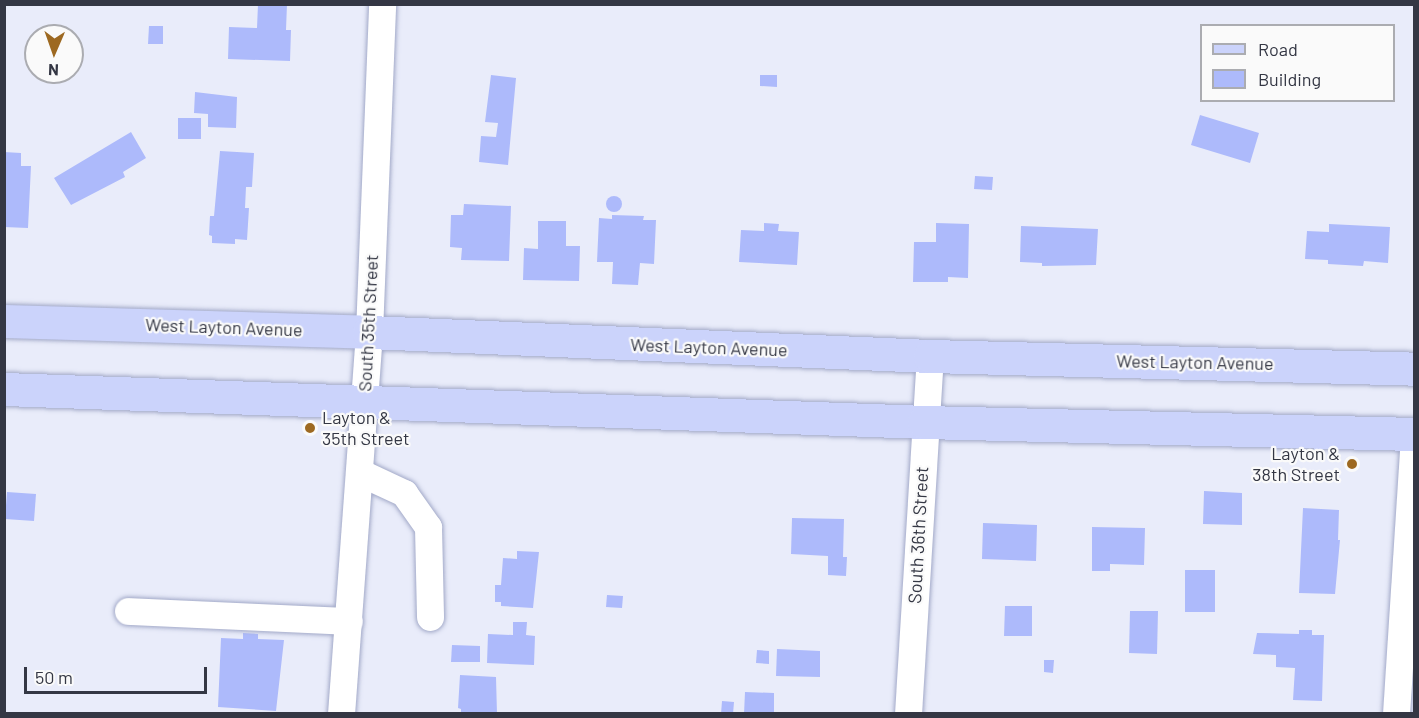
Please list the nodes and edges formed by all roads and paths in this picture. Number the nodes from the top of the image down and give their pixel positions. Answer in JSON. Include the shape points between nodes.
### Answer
{"nodes":[{"id":1,"x":382,"y":4,"type":"edge"},
{"id":2,"x":4,"y":321,"type":"edge"},
{"id":3,"x":369,"y":332,"type":"junction"},
{"id":4,"x":930,"y":356,"type":"junction"},
{"id":5,"x":1414,"y":369,"type":"edge"},
{"id":6,"x":4,"y":389,"type":"edge"},
{"id":7,"x":364,"y":400,"type":"junction"},
{"id":8,"x":924,"y":422,"type":"junction"},
{"id":9,"x":1414,"y":435,"type":"edge"},
{"id":10,"x":358,"y":472,"type":"junction"},
{"id":11,"x":128,"y":610,"type":"dead end"},
{"id":12,"x":430,"y":617,"type":"dead end"},
{"id":13,"x":349,"y":621,"type":"junction"},
{"id":14,"x":341,"y":714,"type":"edge"},
{"id":15,"x":908,"y":714,"type":"edge"},
{"id":16,"x":1396,"y":714,"type":"edge"}],
"edges":[{"from":1,"to":3,"type":"street","name":"South 35th Street"},
{"from":2,"to":3,"type":"main road","name":"West Layton Avenue"},
{"from":3,"to":4,"type":"main road","name":"West Layton Avenue"},
{"from":3,"to":7,"type":"street","name":"South 35th Street"},
{"from":4,"to":5,"type":"main road","name":"West Layton Avenue"},
{"from":4,"to":8,"type":"street","name":"South 36th Street"},
{"from":6,"to":7,"type":"main road"},
{"from":7,"to":8,"type":"main road"},
{"from":7,"to":10,"type":"street","name":"South 35th Street"},
{"from":8,"to":9,"type":"main road"},
{"from":8,"to":15,"type":"street","name":"South 36th Street"},
{"from":9,"to":16,"type":"street"},
{"from":10,"to":12,"type":"street","via":[[405,493],[428,527]]},
{"from":10,"to":13,"type":"street","name":"South 35th Street"},
{"from":11,"to":13,"type":"street"},
{"from":13,"to":14,"type":"street","name":"South 35th Street"}]}
